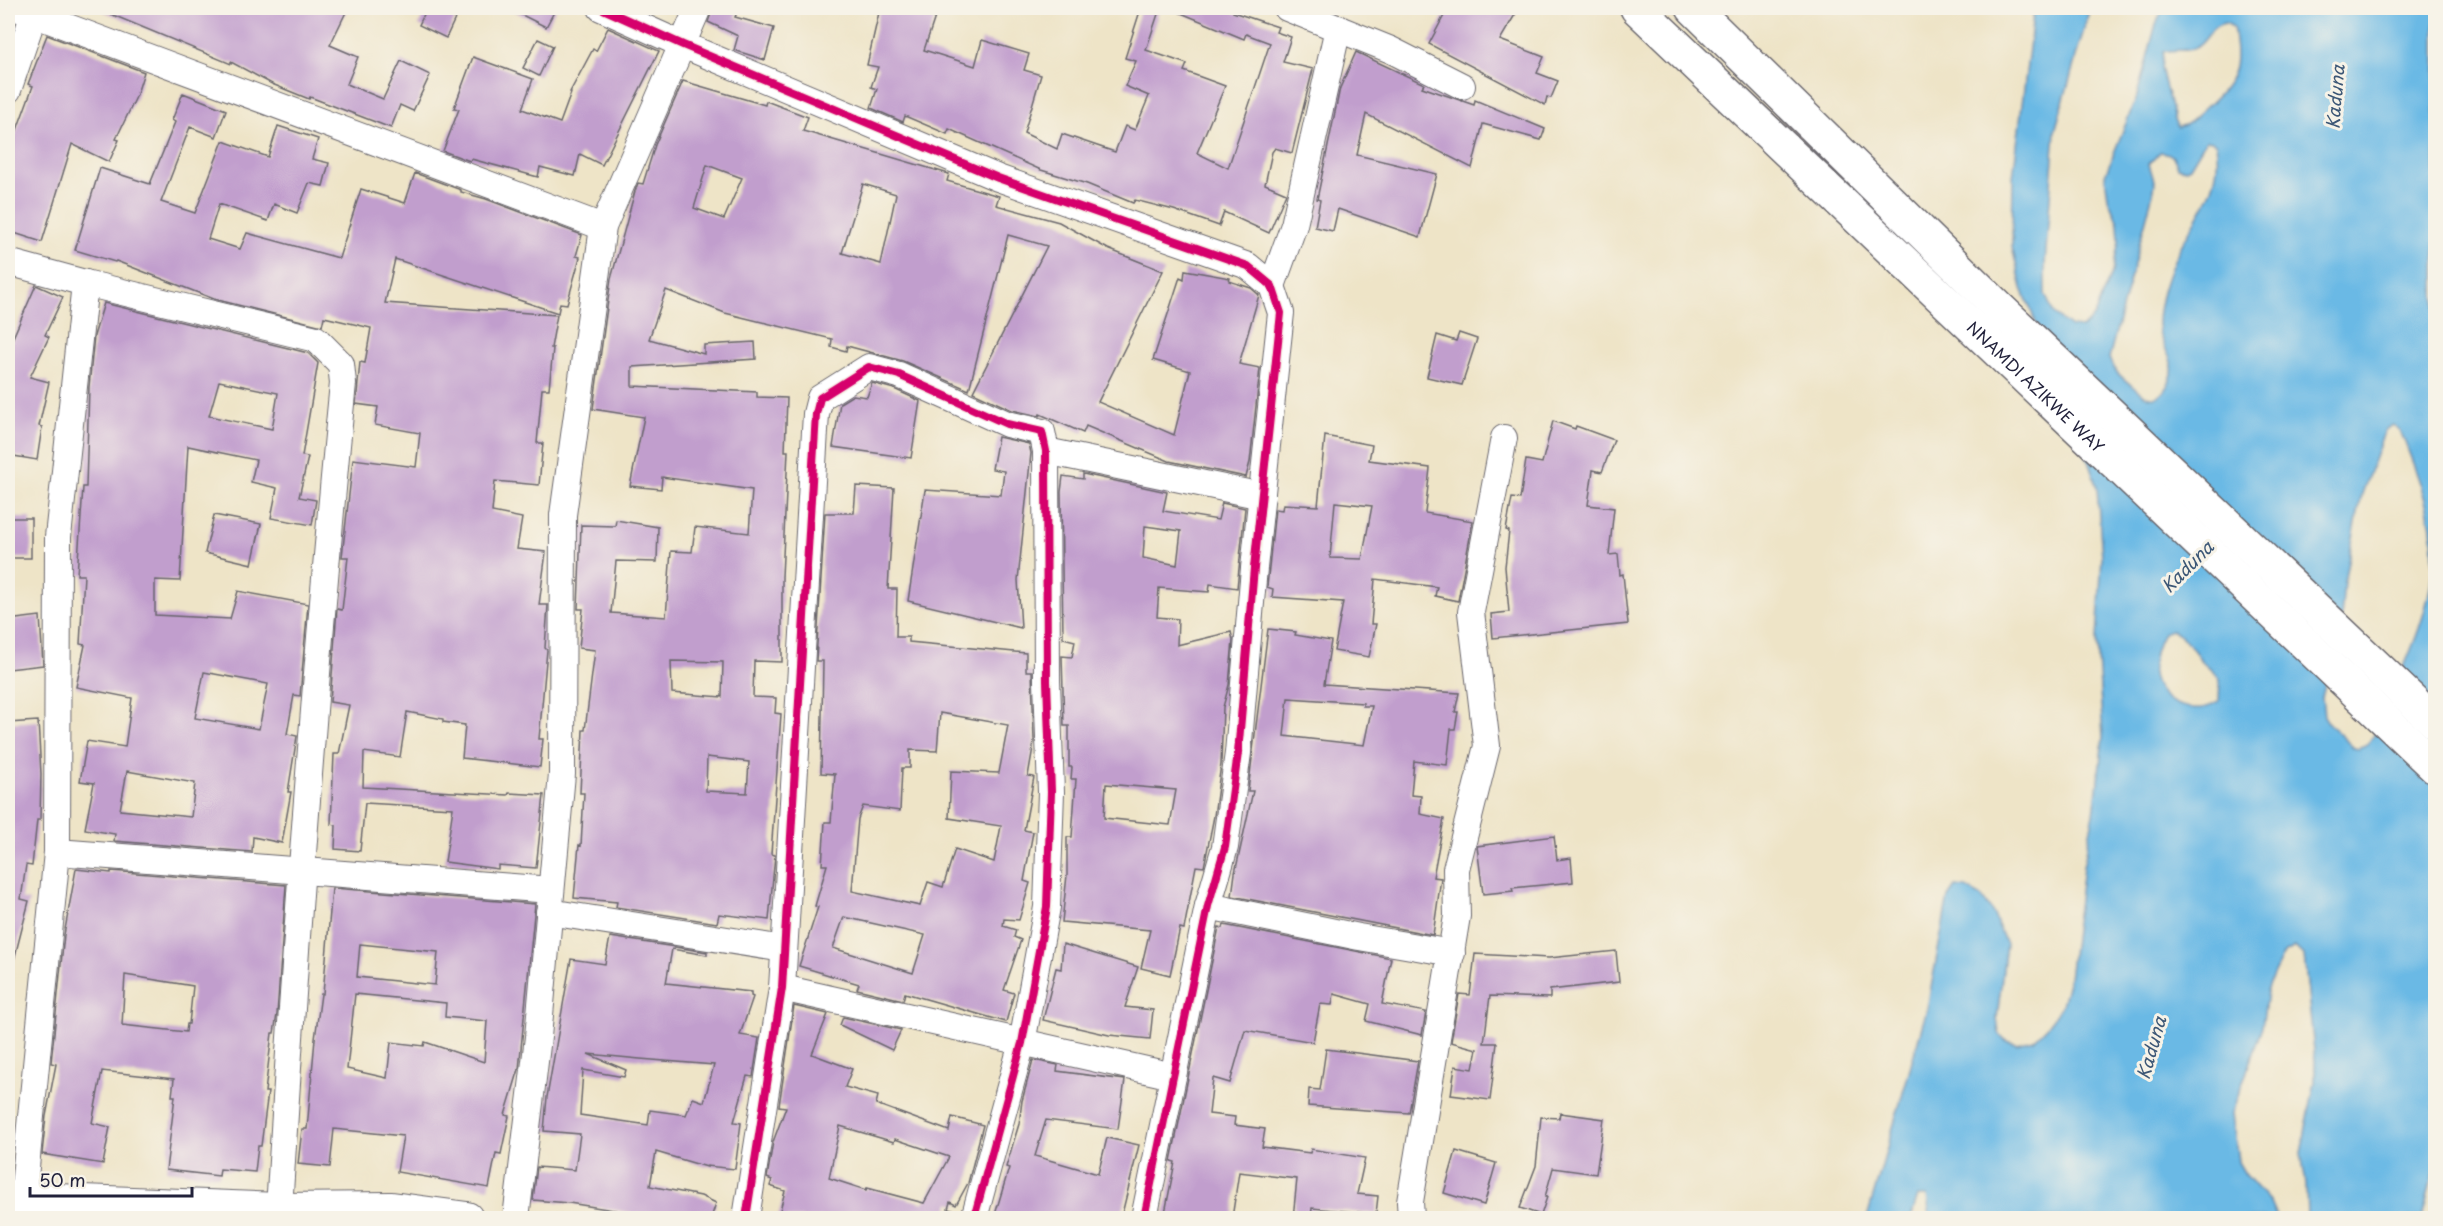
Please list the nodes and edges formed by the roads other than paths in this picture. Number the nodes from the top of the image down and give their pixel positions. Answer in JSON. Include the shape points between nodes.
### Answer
{"nodes":[{"id":1,"x":601,"y":8,"type":"edge"},
{"id":2,"x":698,"y":8,"type":"edge"},
{"id":3,"x":1287,"y":8,"type":"edge"},
{"id":4,"x":1637,"y":8,"type":"edge"},
{"id":5,"x":1693,"y":8,"type":"edge"},
{"id":6,"x":29,"y":9,"type":"edge"},
{"id":7,"x":1316,"y":13,"type":"edge"},
{"id":8,"x":1338,"y":28,"type":"junction"},
{"id":9,"x":683,"y":45,"type":"junction"},
{"id":10,"x":1462,"y":86,"type":"dead end"},
{"id":11,"x":8,"y":90,"type":"edge"},
{"id":12,"x":603,"y":227,"type":"junction"},
{"id":13,"x":8,"y":262,"type":"edge"},
{"id":14,"x":85,"y":283,"type":"junction"},
{"id":15,"x":1272,"y":286,"type":"junction"},
{"id":16,"x":1504,"y":438,"type":"dead end"},
{"id":17,"x":1046,"y":451,"type":"junction"},
{"id":18,"x":1262,"y":496,"type":"junction"},
{"id":19,"x":2436,"y":723,"type":"edge"},
{"id":20,"x":2436,"y":768,"type":"edge"},
{"id":21,"x":57,"y":852,"type":"junction"},
{"id":22,"x":300,"y":872,"type":"junction"},
{"id":23,"x":550,"y":901,"type":"junction"},
{"id":24,"x":1208,"y":906,"type":"junction"},
{"id":25,"x":784,"y":949,"type":"junction"},
{"id":26,"x":1452,"y":952,"type":"junction"},
{"id":27,"x":782,"y":988,"type":"junction"},
{"id":28,"x":1022,"y":1044,"type":"junction"},
{"id":29,"x":1173,"y":1076,"type":"junction"},
{"id":30,"x":17,"y":1205,"type":"edge"},
{"id":31,"x":276,"y":1214,"type":"edge"},
{"id":32,"x":467,"y":1218,"type":"edge"},
{"id":33,"x":516,"y":1218,"type":"edge"},
{"id":34,"x":746,"y":1218,"type":"edge"},
{"id":35,"x":974,"y":1218,"type":"edge"},
{"id":36,"x":1144,"y":1218,"type":"edge"},
{"id":37,"x":1411,"y":1218,"type":"edge"}],
"edges":[{"from":1,"to":9,"type":"street"},
{"from":2,"to":9,"type":"street"},
{"from":3,"to":7,"type":"street"},
{"from":4,"to":20,"type":"highway","name":"NNAMDI AZIKWE WAY"},
{"from":5,"to":19,"type":"highway","name":"NNAMDI AZIKWE WAY","via":[[1998,307]]},
{"from":6,"to":11,"type":"street"},
{"from":6,"to":12,"type":"street"},
{"from":7,"to":8,"type":"street"},
{"from":8,"to":10,"type":"street"},
{"from":8,"to":15,"type":"street","via":[[1294,225]]},
{"from":9,"to":12,"type":"street"},
{"from":9,"to":15,"type":"street","via":[[998,178],[1248,266]]},
{"from":12,"to":23,"type":"street","via":[[563,515],[562,774]]},
{"from":13,"to":14,"type":"street"},
{"from":14,"to":21,"type":"street","via":[[58,537]]},
{"from":14,"to":22,"type":"street","via":[[316,339],[341,364],[343,383]]},
{"from":15,"to":18,"type":"street","via":[[1281,313]]},
{"from":16,"to":26,"type":"street","via":[[1471,612],[1487,746],[1455,869],[1457,916]]},
{"from":17,"to":18,"type":"street"},
{"from":17,"to":25,"type":"street","via":[[1042,432],[1007,424],[899,375],[869,367],[820,398]]},
{"from":17,"to":28,"type":"street","via":[[1051,792],[1047,907]]},
{"from":18,"to":24,"type":"street","via":[[1238,753],[1225,847]]},
{"from":21,"to":22,"type":"street"},
{"from":21,"to":30,"type":"street"},
{"from":22,"to":23,"type":"street"},
{"from":22,"to":31,"type":"street"},
{"from":23,"to":25,"type":"street"},
{"from":23,"to":33,"type":"street"},
{"from":24,"to":26,"type":"street"},
{"from":24,"to":29,"type":"street"},
{"from":25,"to":27,"type":"street"},
{"from":26,"to":37,"type":"street","via":[[1418,1144]]},
{"from":27,"to":28,"type":"street"},
{"from":27,"to":34,"type":"street"},
{"from":28,"to":29,"type":"street"},
{"from":28,"to":35,"type":"street"},
{"from":29,"to":36,"type":"street"},
{"from":30,"to":31,"type":"street"},
{"from":31,"to":32,"type":"street","via":[[392,1208]]}]}
